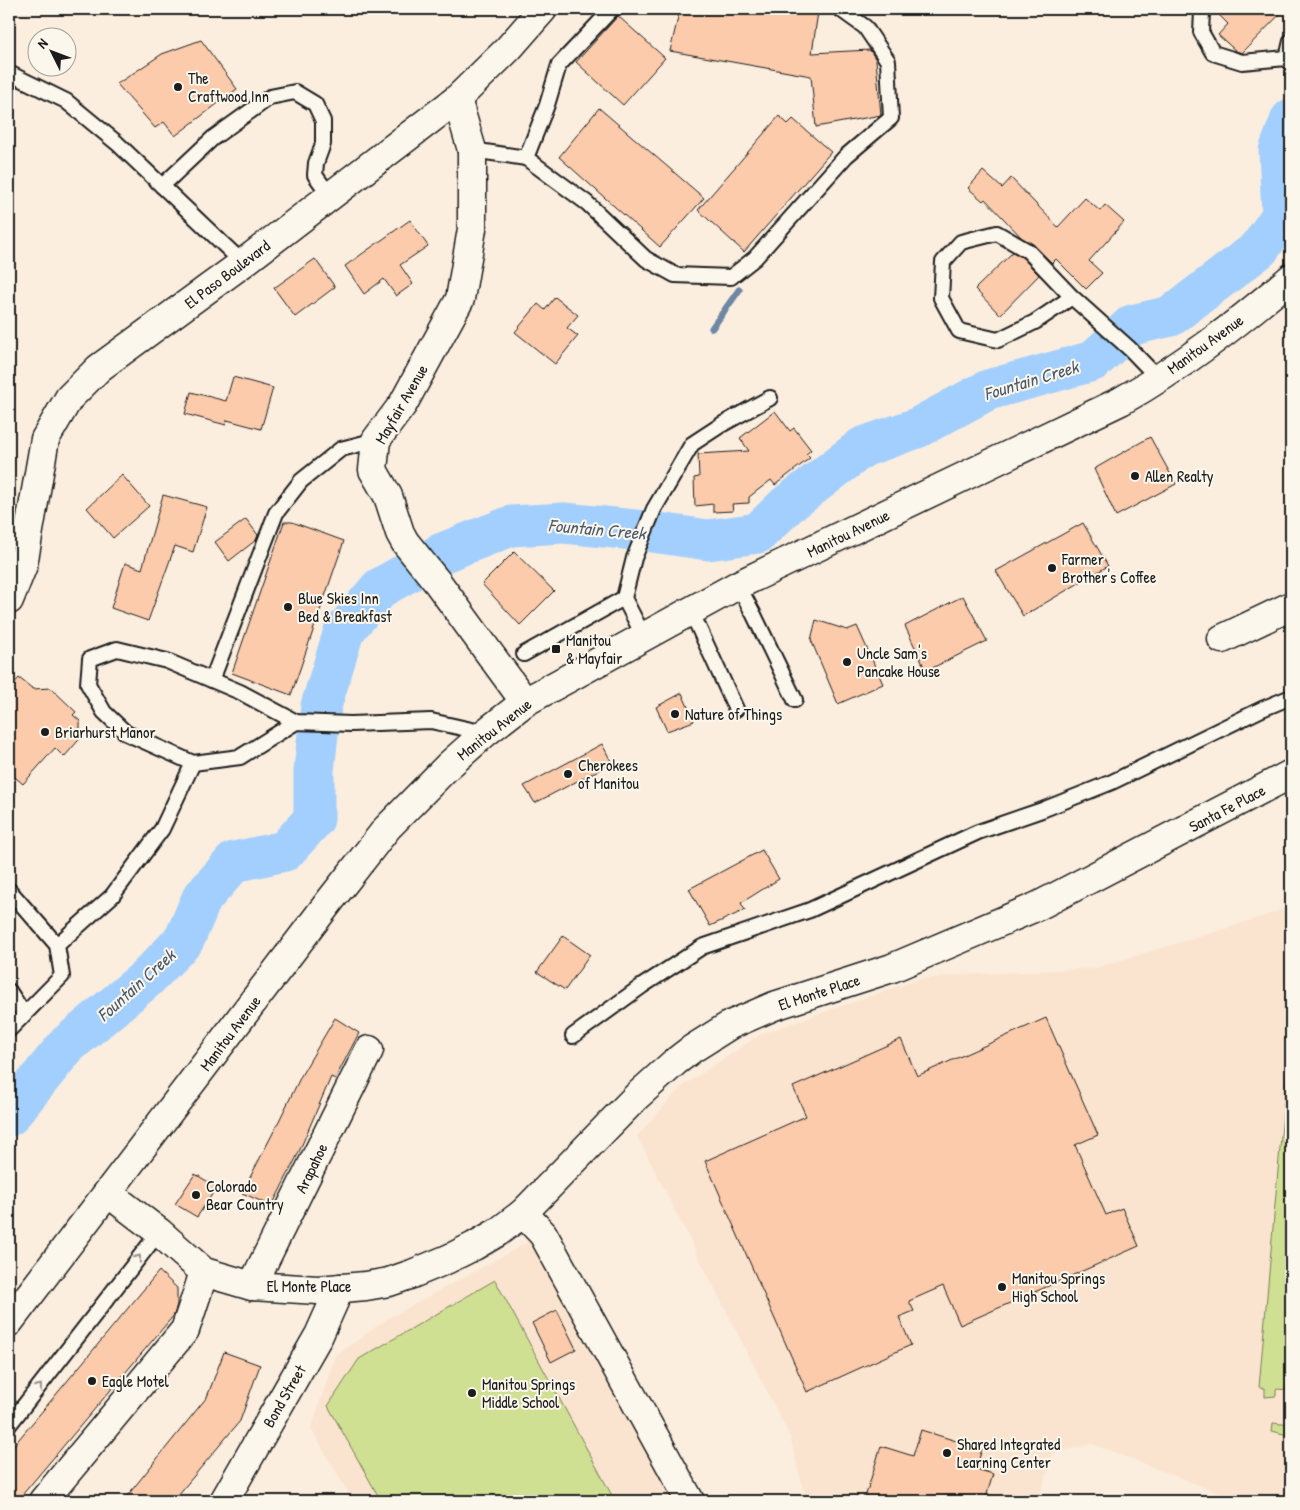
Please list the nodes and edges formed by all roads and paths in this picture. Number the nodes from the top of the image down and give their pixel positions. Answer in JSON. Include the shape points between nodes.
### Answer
{"nodes":[{"id":1,"x":543,"y":9,"type":"edge"},
{"id":2,"x":612,"y":9,"type":"edge"},
{"id":3,"x":840,"y":9,"type":"edge"},
{"id":4,"x":1204,"y":9,"type":"edge"},
{"id":5,"x":1291,"y":41,"type":"edge"},
{"id":6,"x":1289,"y":62,"type":"edge"},
{"id":7,"x":9,"y":73,"type":"edge"},
{"id":8,"x":457,"y":99,"type":"junction"},
{"id":9,"x":472,"y":150,"type":"junction"},
{"id":10,"x":526,"y":158,"type":"junction"},
{"id":11,"x":162,"y":186,"type":"junction"},
{"id":12,"x":330,"y":196,"type":"junction"},
{"id":13,"x":242,"y":263,"type":"junction"},
{"id":14,"x":1291,"y":278,"type":"edge"},
{"id":15,"x":1072,"y":297,"type":"junction"},
{"id":16,"x":1158,"y":378,"type":"junction"},
{"id":17,"x":770,"y":398,"type":"dead end"},
{"id":18,"x":376,"y":440,"type":"junction"},
{"id":19,"x":738,"y":585,"type":"junction"},
{"id":20,"x":624,"y":598,"type":"junction"},
{"id":21,"x":9,"y":600,"type":"edge"},
{"id":22,"x":1291,"y":606,"type":"edge"},
{"id":23,"x":691,"y":611,"type":"junction"},
{"id":24,"x":644,"y":637,"type":"junction"},
{"id":25,"x":1222,"y":639,"type":"dead end"},
{"id":26,"x":524,"y":654,"type":"dead end"},
{"id":27,"x":212,"y":680,"type":"junction"},
{"id":28,"x":1291,"y":697,"type":"edge"},
{"id":29,"x":795,"y":700,"type":"dead end"},
{"id":30,"x":525,"y":702,"type":"junction"},
{"id":31,"x":736,"y":709,"type":"dead end"},
{"id":32,"x":296,"y":722,"type":"junction"},
{"id":33,"x":485,"y":733,"type":"junction"},
{"id":34,"x":193,"y":763,"type":"junction"},
{"id":35,"x":1291,"y":774,"type":"edge"},
{"id":36,"x":1164,"y":842,"type":"joint"},
{"id":37,"x":9,"y":890,"type":"edge"},
{"id":38,"x":57,"y":945,"type":"junction"},
{"id":39,"x":9,"y":991,"type":"edge"},
{"id":40,"x":24,"y":1014,"type":"junction"},
{"id":41,"x":9,"y":1030,"type":"edge"},
{"id":42,"x":573,"y":1036,"type":"dead end"},
{"id":43,"x":369,"y":1050,"type":"dead end"},
{"id":44,"x":108,"y":1193,"type":"junction"},
{"id":45,"x":523,"y":1213,"type":"junction"},
{"id":46,"x":159,"y":1232,"type":"junction"},
{"id":47,"x":204,"y":1272,"type":"junction"},
{"id":48,"x":252,"y":1286,"type":"junction"},
{"id":49,"x":340,"y":1288,"type":"junction"},
{"id":50,"x":9,"y":1322,"type":"edge"},
{"id":51,"x":9,"y":1425,"type":"edge"},
{"id":52,"x":44,"y":1501,"type":"edge"},
{"id":53,"x":224,"y":1501,"type":"edge"},
{"id":54,"x":690,"y":1501,"type":"edge"}],
"edges":[{"from":1,"to":8,"type":"street","name":"El Paso Boulevard"},
{"from":2,"to":10,"type":"lane","via":[[559,65]]},
{"from":3,"to":10,"type":"lane","via":[[865,27],[888,61],[891,118],[846,156],[755,258],[731,277],[675,275],[646,259],[588,203]]},
{"from":4,"to":6,"type":"lane","via":[[1201,32],[1213,53],[1242,62]]},
{"from":5,"to":6,"type":"lane"},
{"from":7,"to":11,"type":"lane","via":[[66,101]]},
{"from":8,"to":9,"type":"street","name":"Mayfair Avenue"},
{"from":8,"to":12,"type":"street","name":"El Paso Boulevard"},
{"from":9,"to":10,"type":"lane"},
{"from":9,"to":18,"type":"street","name":"Mayfair Avenue","via":[[472,229],[460,299],[403,404]]},
{"from":11,"to":12,"type":"lane","via":[[213,138],[270,97],[294,92],[315,104],[323,121],[323,144],[315,175]]},
{"from":11,"to":13,"type":"lane"},
{"from":12,"to":13,"type":"street","name":"El Paso Boulevard"},
{"from":13,"to":21,"type":"street","name":"El Paso Boulevard","via":[[99,368],[69,398],[46,438],[23,565]]},
{"from":14,"to":16,"type":"street","name":"Manitou Avenue","via":[[1211,342]]},
{"from":15,"to":15,"type":"lane","via":[[1028,251],[997,233],[961,242],[943,262],[941,298],[959,331],[998,340],[1035,322]]},
{"from":15,"to":16,"type":"lane"},
{"from":16,"to":19,"type":"street","name":"Manitou Avenue","via":[[1121,401]]},
{"from":17,"to":20,"type":"lane","via":[[692,444],[654,508],[634,558]]},
{"from":18,"to":27,"type":"lane","via":[[341,449],[301,482],[276,513]]},
{"from":18,"to":30,"type":"street","name":"Mayfair Avenue","via":[[372,470],[388,496],[405,542]]},
{"from":19,"to":23,"type":"street","name":"Manitou Avenue"},
{"from":19,"to":29,"type":"lane"},
{"from":20,"to":24,"type":"lane"},
{"from":20,"to":26,"type":"lane"},
{"from":22,"to":25,"type":"street"},
{"from":23,"to":24,"type":"street","name":"Manitou Avenue"},
{"from":23,"to":31,"type":"lane"},
{"from":24,"to":30,"type":"street","name":"Manitou Avenue"},
{"from":27,"to":32,"type":"lane"},
{"from":27,"to":34,"type":"lane","via":[[167,661],[117,649],[90,659],[88,684],[104,712],[126,733]]},
{"from":28,"to":42,"type":"lane","via":[[1112,782],[978,832],[810,910],[702,947]]},
{"from":30,"to":33,"type":"street","name":"Manitou Avenue"},
{"from":32,"to":33,"type":"lane","via":[[431,721]]},
{"from":32,"to":34,"type":"lane","via":[[240,757]]},
{"from":33,"to":44,"type":"street","name":"Manitou Avenue","via":[[388,828]]},
{"from":34,"to":38,"type":"lane","via":[[162,829],[112,896]]},
{"from":35,"to":36,"type":"street","name":"Santa Fe Place"},
{"from":36,"to":45,"type":"street","name":"El Monte Place","via":[[1038,906],[892,968],[774,1006],[730,1025],[692,1049],[637,1096]]},
{"from":37,"to":38,"type":"lane"},
{"from":38,"to":40,"type":"lane","via":[[62,976]]},
{"from":39,"to":40,"type":"lane"},
{"from":40,"to":41,"type":"lane"},
{"from":43,"to":48,"type":"street","name":"Arapahoe"},
{"from":44,"to":46,"type":"street","name":"El Monte Place"},
{"from":44,"to":50,"type":"street","name":"Manitou Avenue"},
{"from":45,"to":49,"type":"street","name":"El Monte Place","via":[[498,1232],[448,1259],[389,1282]]},
{"from":45,"to":54,"type":"street","via":[[543,1234]]},
{"from":46,"to":47,"type":"street","name":"El Monte Place"},
{"from":51,"to":46,"type":"lane","one_way":true},
{"from":47,"to":48,"type":"street","name":"El Monte Place"},
{"from":47,"to":52,"type":"street","via":[[185,1330]]},
{"from":48,"to":49,"type":"street","name":"El Monte Place"},
{"from":49,"to":53,"type":"street","name":"Bond Street","via":[[319,1335]]}]}
